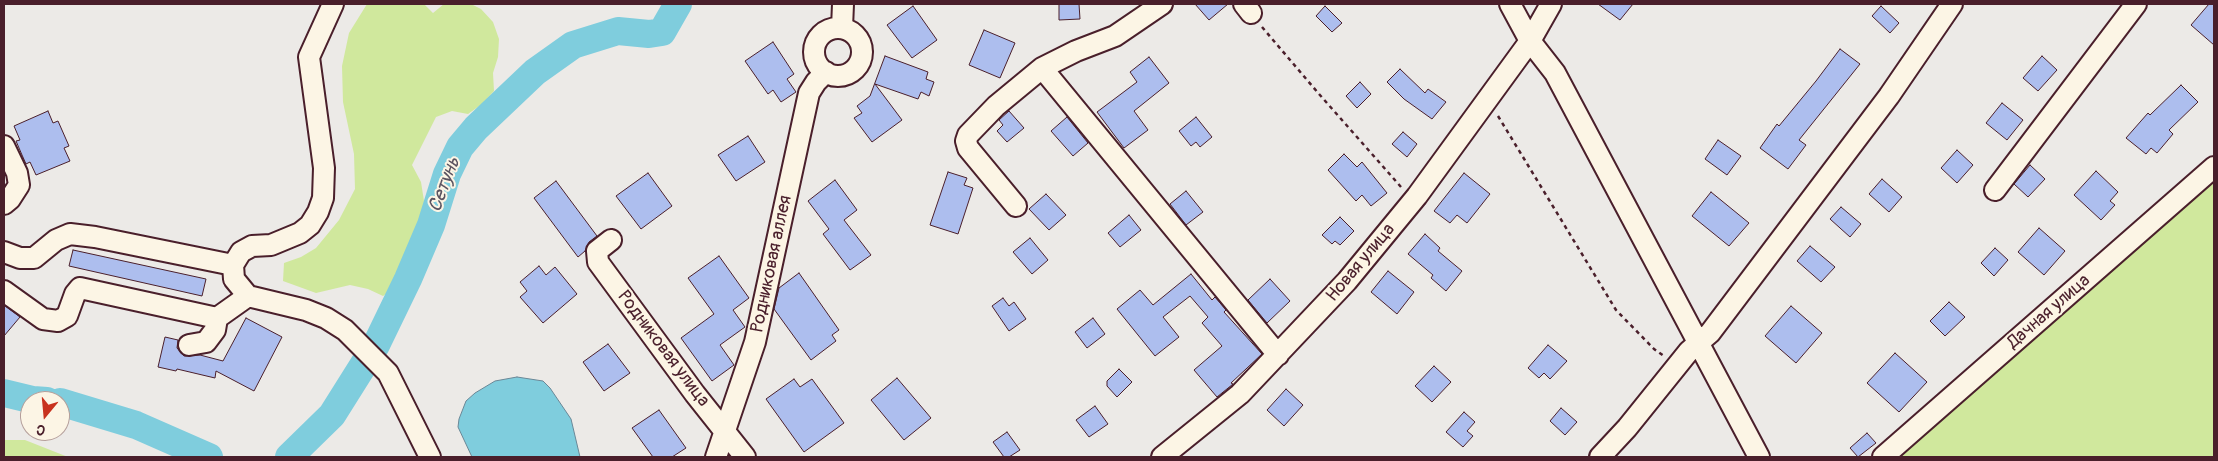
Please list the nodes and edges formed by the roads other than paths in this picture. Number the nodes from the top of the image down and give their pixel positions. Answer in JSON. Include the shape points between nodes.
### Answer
{"nodes":[{"id":1,"x":333,"y":4,"type":"edge"},
{"id":2,"x":843,"y":4,"type":"edge"},
{"id":3,"x":1162,"y":4,"type":"edge"},
{"id":4,"x":1510,"y":4,"type":"edge"},
{"id":5,"x":1551,"y":4,"type":"edge"},
{"id":6,"x":1952,"y":4,"type":"edge"},
{"id":7,"x":2136,"y":4,"type":"edge"},
{"id":8,"x":842,"y":28,"type":"junction"},
{"id":9,"x":1530,"y":42,"type":"junction"},
{"id":10,"x":1042,"y":68,"type":"junction"},
{"id":11,"x":826,"y":72,"type":"junction"},
{"id":12,"x":4,"y":146,"type":"edge"},
{"id":13,"x":2214,"y":167,"type":"edge"},
{"id":14,"x":1995,"y":190,"type":"dead end"},
{"id":15,"x":4,"y":204,"type":"edge"},
{"id":16,"x":1016,"y":206,"type":"dead end"},
{"id":17,"x":611,"y":240,"type":"dead end"},
{"id":18,"x":4,"y":252,"type":"edge"},
{"id":19,"x":233,"y":265,"type":"junction"},
{"id":20,"x":4,"y":291,"type":"edge"},
{"id":21,"x":248,"y":296,"type":"junction"},
{"id":22,"x":217,"y":318,"type":"junction"},
{"id":23,"x":1698,"y":343,"type":"junction"},
{"id":24,"x":189,"y":344,"type":"dead end"},
{"id":25,"x":1278,"y":356,"type":"junction"},
{"id":26,"x":725,"y":430,"type":"junction"},
{"id":27,"x":430,"y":457,"type":"edge"},
{"id":28,"x":716,"y":457,"type":"edge"},
{"id":29,"x":745,"y":457,"type":"edge"},
{"id":30,"x":1162,"y":457,"type":"edge"},
{"id":31,"x":1600,"y":457,"type":"edge"},
{"id":32,"x":1759,"y":457,"type":"edge"},
{"id":33,"x":1883,"y":457,"type":"edge"}],
"edges":[{"from":1,"to":19,"type":"street","via":[[309,57],[324,168],[323,198],[318,212],[300,233],[271,245],[252,246],[241,252]]},
{"from":2,"to":8,"type":"street"},
{"from":3,"to":10,"type":"street","via":[[1115,36]]},
{"from":4,"to":9,"type":"street"},
{"from":5,"to":9,"type":"street","name":"Новая улица"},
{"from":6,"to":23,"type":"street","via":[[1889,96],[1710,333]]},
{"from":7,"to":14,"type":"street"},
{"from":8,"to":11,"type":"street","via":[[824,33],[815,48],[815,58]]},
{"from":8,"to":11,"type":"street","via":[[858,38],[862,56],[859,64],[844,75]]},
{"from":9,"to":23,"type":"street","via":[[1555,73]]},
{"from":9,"to":25,"type":"street","name":"Новая улица","via":[[1416,196],[1347,281]]},
{"from":10,"to":16,"type":"street","via":[[996,106],[966,141],[968,148]]},
{"from":10,"to":25,"type":"street"},
{"from":11,"to":26,"type":"street","name":"Родниковая аллея","via":[[809,93],[755,342]]},
{"from":12,"to":15,"type":"street","via":[[19,185]]},
{"from":13,"to":33,"type":"street","name":"Дачная улица"},
{"from":17,"to":26,"type":"street","name":"Родниковая улица","via":[[597,250],[598,262]]},
{"from":18,"to":19,"type":"street","via":[[20,258],[34,258],[56,240],[70,234]]},
{"from":19,"to":21,"type":"street","via":[[234,280]]},
{"from":20,"to":22,"type":"street","via":[[43,318],[58,321],[67,316],[80,288]]},
{"from":21,"to":22,"type":"street"},
{"from":21,"to":27,"type":"street","via":[[306,310],[345,330],[388,373]]},
{"from":22,"to":24,"type":"street","via":[[206,342]]},
{"from":23,"to":31,"type":"street"},
{"from":23,"to":32,"type":"street"},
{"from":25,"to":30,"type":"street","name":"Новая улица","via":[[1240,394]]},
{"from":26,"to":28,"type":"street","name":"Родниковая аллея"},
{"from":26,"to":29,"type":"street","name":"Родниковая улица"}]}
